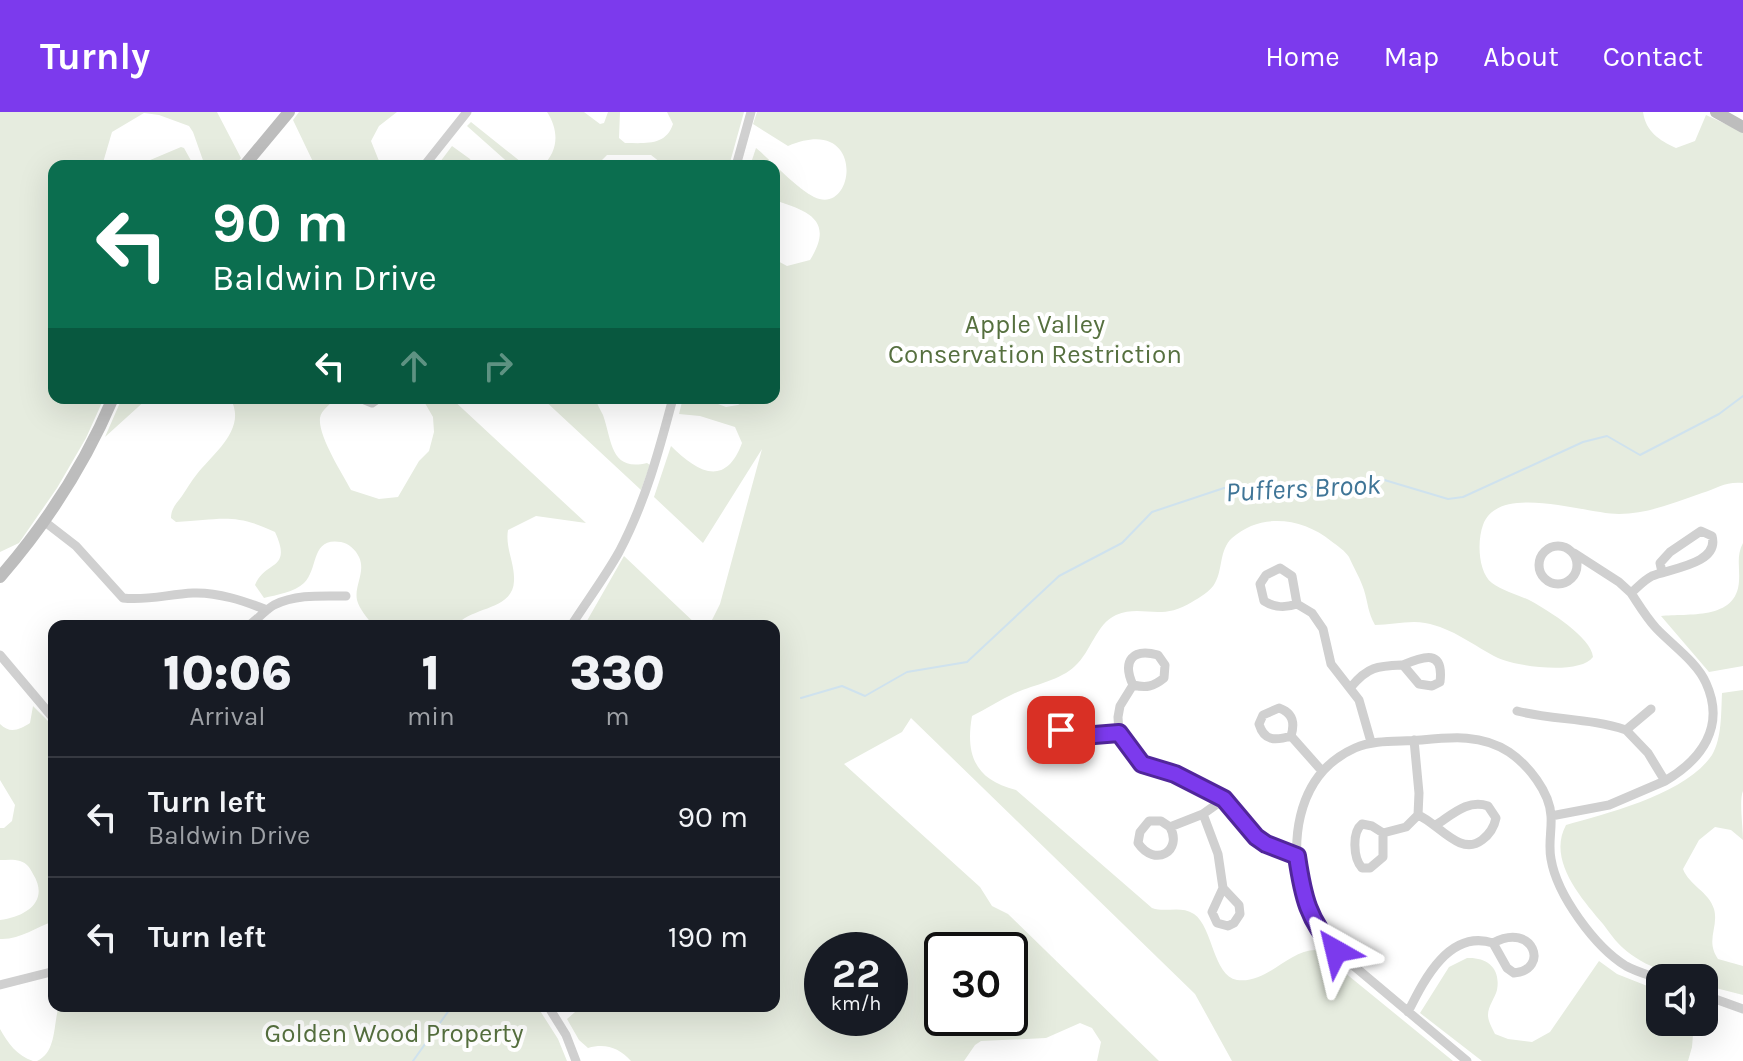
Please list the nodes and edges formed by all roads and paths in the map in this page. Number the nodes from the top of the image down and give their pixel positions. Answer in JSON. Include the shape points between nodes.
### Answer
{"nodes":[{"id":1,"x":289,"y":112,"type":"edge"},
{"id":2,"x":467,"y":112,"type":"edge"},
{"id":3,"x":751,"y":112,"type":"edge"},
{"id":4,"x":1716,"y":112,"type":"edge"},
{"id":5,"x":1743,"y":127,"type":"edge"},
{"id":6,"x":249,"y":160,"type":"edge"},
{"id":7,"x":429,"y":160,"type":"edge"},
{"id":8,"x":738,"y":160,"type":"edge"},
{"id":9,"x":110,"y":404,"type":"edge"},
{"id":10,"x":671,"y":404,"type":"edge"},
{"id":11,"x":45,"y":522,"type":"junction"},
{"id":12,"x":1574,"y":553,"type":"junction"},
{"id":13,"x":1662,"y":572,"type":"junction"},
{"id":14,"x":0,"y":577,"type":"edge"},
{"id":15,"x":1631,"y":593,"type":"junction"},
{"id":16,"x":346,"y":596,"type":"dead end"},
{"id":17,"x":1297,"y":604,"type":"junction"},
{"id":18,"x":267,"y":610,"type":"junction"},
{"id":19,"x":255,"y":620,"type":"edge"},
{"id":20,"x":575,"y":620,"type":"edge"},
{"id":21,"x":0,"y":655,"type":"edge"},
{"id":22,"x":1403,"y":665,"type":"dead end"},
{"id":23,"x":1133,"y":685,"type":"junction"},
{"id":24,"x":1351,"y":687,"type":"junction"},
{"id":25,"x":1651,"y":709,"type":"dead end"},
{"id":26,"x":1517,"y":711,"type":"dead end"},
{"id":27,"x":48,"y":712,"type":"edge"},
{"id":28,"x":1626,"y":730,"type":"junction"},
{"id":29,"x":1119,"y":733,"type":"junction"},
{"id":30,"x":1082,"y":736,"type":"dead end"},
{"id":31,"x":1291,"y":736,"type":"dead end"},
{"id":32,"x":1414,"y":740,"type":"junction"},
{"id":33,"x":1371,"y":742,"type":"junction"},
{"id":34,"x":1322,"y":771,"type":"junction"},
{"id":35,"x":1665,"y":781,"type":"junction"},
{"id":36,"x":1224,"y":799,"type":"junction"},
{"id":37,"x":1203,"y":814,"type":"junction"},
{"id":38,"x":1418,"y":815,"type":"junction"},
{"id":39,"x":1551,"y":816,"type":"junction"},
{"id":40,"x":1436,"y":825,"type":"junction"},
{"id":41,"x":1170,"y":827,"type":"dead end"},
{"id":42,"x":1383,"y":833,"type":"junction"},
{"id":43,"x":1297,"y":856,"type":"junction"},
{"id":44,"x":1223,"y":888,"type":"dead end"},
{"id":45,"x":1493,"y":943,"type":"junction"},
{"id":46,"x":48,"y":973,"type":"edge"},
{"id":47,"x":1646,"y":974,"type":"edge"},
{"id":48,"x":0,"y":985,"type":"edge"},
{"id":49,"x":1718,"y":1000,"type":"edge"},
{"id":50,"x":1743,"y":1009,"type":"edge"},
{"id":51,"x":552,"y":1012,"type":"edge"},
{"id":52,"x":1408,"y":1012,"type":"junction"},
{"id":53,"x":576,"y":1061,"type":"edge"},
{"id":54,"x":1467,"y":1061,"type":"edge"}],
"edges":[{"from":1,"to":6,"type":"main road"},
{"from":2,"to":7,"type":"street"},
{"from":3,"to":8,"type":"street"},
{"from":4,"to":5,"type":"main road"},
{"from":9,"to":11,"type":"main road"},
{"from":10,"to":20,"type":"street","via":[[636,515]]},
{"from":11,"to":14,"type":"main road"},
{"from":11,"to":18,"type":"street","via":[[73,543],[125,599],[201,593]]},
{"from":12,"to":12,"type":"street","via":[[1577,570],[1570,580],[1559,585],[1543,578],[1539,562],[1548,548],[1565,547]]},
{"from":12,"to":15,"type":"street"},
{"from":13,"to":13,"type":"street","via":[[1696,562],[1711,549],[1712,536],[1701,531],[1678,546],[1660,563]]},
{"from":13,"to":15,"type":"street"},
{"from":15,"to":35,"type":"street","via":[[1702,677],[1711,699],[1704,748]]},
{"from":16,"to":18,"type":"street","via":[[297,597]]},
{"from":17,"to":17,"type":"street","via":[[1272,606],[1264,601],[1260,584],[1266,575],[1280,568],[1288,571]]},
{"from":17,"to":24,"type":"street","via":[[1316,618],[1331,664]]},
{"from":18,"to":19,"type":"street"},
{"from":21,"to":27,"type":"street"},
{"from":22,"to":24,"type":"street","via":[[1380,665]]},
{"from":23,"to":23,"type":"street","via":[[1128,663],[1145,651],[1158,655],[1165,665],[1164,678],[1155,686]]},
{"from":23,"to":29,"type":"street","via":[[1120,706]]},
{"from":24,"to":33,"type":"street"},
{"from":25,"to":28,"type":"street"},
{"from":26,"to":28,"type":"street"},
{"from":28,"to":35,"type":"street"},
{"from":29,"to":30,"type":"street"},
{"from":29,"to":36,"type":"street","via":[[1142,764]]},
{"from":31,"to":34,"type":"street"},
{"from":32,"to":33,"type":"street"},
{"from":32,"to":38,"type":"street"},
{"from":32,"to":39,"type":"street","via":[[1469,738],[1499,746],[1532,775]]},
{"from":33,"to":34,"type":"street"},
{"from":34,"to":43,"type":"street","via":[[1302,808]]},
{"from":35,"to":39,"type":"street","via":[[1609,805]]},
{"from":36,"to":37,"type":"street"},
{"from":36,"to":43,"type":"street","via":[[1256,837]]},
{"from":37,"to":41,"type":"street"},
{"from":37,"to":44,"type":"street","via":[[1218,854]]},
{"from":38,"to":40,"type":"street"},
{"from":38,"to":42,"type":"street","via":[[1406,827]]},
{"from":39,"to":47,"type":"street","via":[[1550,857],[1567,900],[1611,954]]},
{"from":40,"to":40,"type":"street","via":[[1456,842],[1473,845],[1491,831],[1496,818],[1488,806],[1476,803]]},
{"from":42,"to":42,"type":"street","via":[[1383,857],[1362,868],[1356,829],[1362,824]]},
{"from":43,"to":52,"type":"street","via":[[1307,908],[1319,931]]},
{"from":45,"to":45,"type":"street","via":[[1509,936],[1523,938],[1532,949],[1531,966],[1511,971]]},
{"from":45,"to":52,"type":"street","via":[[1469,942],[1445,954]]},
{"from":46,"to":48,"type":"street"},
{"from":49,"to":50,"type":"street"},
{"from":51,"to":53,"type":"street"},
{"from":52,"to":54,"type":"street"}]}
